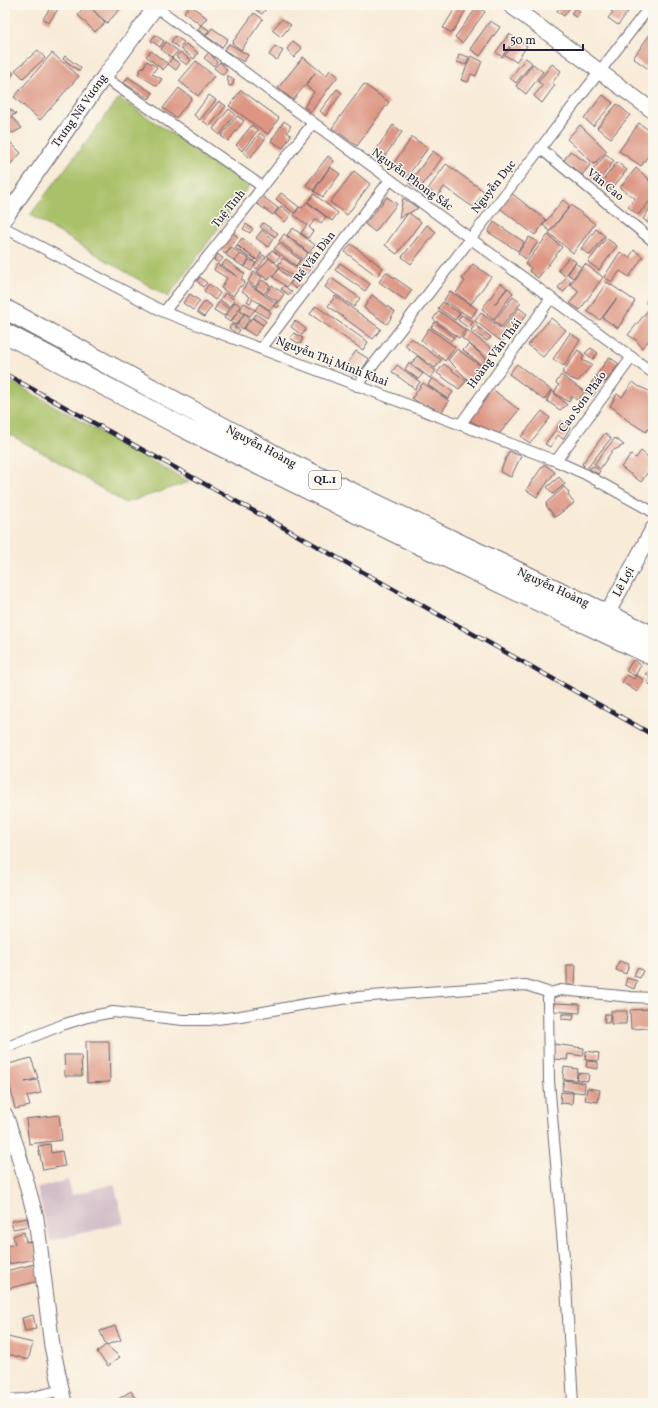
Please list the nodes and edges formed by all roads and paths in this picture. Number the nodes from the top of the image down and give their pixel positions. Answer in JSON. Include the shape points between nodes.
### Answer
{"nodes":[{"id":1,"x":510,"y":5,"type":"edge"},
{"id":2,"x":651,"y":5,"type":"edge"},
{"id":3,"x":156,"y":6,"type":"edge"},
{"id":4,"x":600,"y":72,"type":"junction"},
{"id":5,"x":104,"y":77,"type":"junction"},
{"id":6,"x":653,"y":111,"type":"edge"},
{"id":7,"x":313,"y":123,"type":"junction"},
{"id":8,"x":540,"y":148,"type":"junction"},
{"id":9,"x":390,"y":180,"type":"junction"},
{"id":10,"x":263,"y":187,"type":"junction"},
{"id":11,"x":5,"y":218,"type":"edge"},
{"id":12,"x":5,"y":228,"type":"edge"},
{"id":13,"x":470,"y":239,"type":"junction"},
{"id":14,"x":653,"y":241,"type":"edge"},
{"id":15,"x":551,"y":298,"type":"junction"},
{"id":16,"x":5,"y":309,"type":"edge"},
{"id":17,"x":164,"y":312,"type":"junction"},
{"id":18,"x":5,"y":333,"type":"edge"},
{"id":19,"x":260,"y":349,"type":"junction"},
{"id":20,"x":632,"y":357,"type":"junction"},
{"id":21,"x":653,"y":373,"type":"edge"},
{"id":22,"x":357,"y":386,"type":"junction"},
{"id":23,"x":460,"y":425,"type":"junction"},
{"id":24,"x":556,"y":462,"type":"junction"},
{"id":25,"x":653,"y":512,"type":"edge"},
{"id":26,"x":653,"y":529,"type":"edge"},
{"id":27,"x":607,"y":614,"type":"junction"},
{"id":28,"x":653,"y":636,"type":"edge"},
{"id":29,"x":653,"y":656,"type":"edge"},
{"id":30,"x":550,"y":993,"type":"junction"},
{"id":31,"x":653,"y":998,"type":"edge"},
{"id":32,"x":5,"y":1048,"type":"edge"},
{"id":33,"x":5,"y":1115,"type":"edge"},
{"id":34,"x":63,"y":1397,"type":"edge"},
{"id":35,"x":5,"y":1400,"type":"edge"},
{"id":36,"x":573,"y":1403,"type":"edge"}],
"edges":[{"from":1,"to":4,"type":"street"},
{"from":2,"to":4,"type":"street","name":"Nguyễn Dục"},
{"from":3,"to":5,"type":"street","name":"Trưng Nữ Vương"},
{"from":3,"to":7,"type":"street","name":"Nguyễn Phong Sắc"},
{"from":4,"to":6,"type":"street"},
{"from":4,"to":8,"type":"street","name":"Nguyễn Dục"},
{"from":5,"to":10,"type":"street"},
{"from":5,"to":11,"type":"street","name":"Trưng Nữ Vương"},
{"from":7,"to":9,"type":"street","name":"Nguyễn Phong Sắc"},
{"from":7,"to":10,"type":"street","name":"Tuệ Tĩnh"},
{"from":8,"to":13,"type":"street","name":"Nguyễn Dục"},
{"from":8,"to":14,"type":"street","name":"Văn Cao"},
{"from":9,"to":13,"type":"street","name":"Nguyễn Phong Sắc"},
{"from":9,"to":19,"type":"street","name":"Bế Văn Đàn"},
{"from":10,"to":17,"type":"street","name":"Tuệ Tĩnh"},
{"from":12,"to":17,"type":"street","name":"Nguyễn Thị Minh Khai"},
{"from":13,"to":15,"type":"street","name":"Nguyễn Phong Sắc"},
{"from":13,"to":22,"type":"street","name":"Nguyễn Dục"},
{"from":15,"to":20,"type":"street","name":"Nguyễn Phong Sắc"},
{"from":15,"to":23,"type":"street","name":"Hoàng Văn Thái"},
{"from":16,"to":27,"type":"highway","name":"Nguyễn Hoàng","number":"QL.1","via":[[282,459]]},
{"from":17,"to":19,"type":"street","name":"Nguyễn Thị Minh Khai"},
{"from":18,"to":29,"type":"highway","name":"Nguyễn Hoàng","number":"QL.1","via":[[219,445]]},
{"from":19,"to":22,"type":"street","name":"Nguyễn Thị Minh Khai"},
{"from":20,"to":21,"type":"street","name":"Nguyễn Phong Sắc"},
{"from":20,"to":24,"type":"street","name":"Cao Sơn Pháo"},
{"from":22,"to":23,"type":"street","name":"Nguyễn Thị Minh Khai"},
{"from":23,"to":24,"type":"street","name":"Nguyễn Thị Minh Khai"},
{"from":24,"to":25,"type":"street","name":"Nguyễn Thị Minh Khai","via":[[585,474]]},
{"from":26,"to":27,"type":"street","name":"Lê Lợi"},
{"from":27,"to":28,"type":"highway","name":"Nguyễn Hoàng","number":"QL.1"},
{"from":30,"to":31,"type":"street","via":[[561,990]]},
{"from":30,"to":32,"type":"street","via":[[526,985],[363,996],[210,1020],[183,1020],[113,1012],[62,1025]]},
{"from":30,"to":36,"type":"street","via":[[549,1081]]},
{"from":33,"to":34,"type":"street","via":[[36,1218],[52,1346]]},
{"from":34,"to":35,"type":"street"}]}
